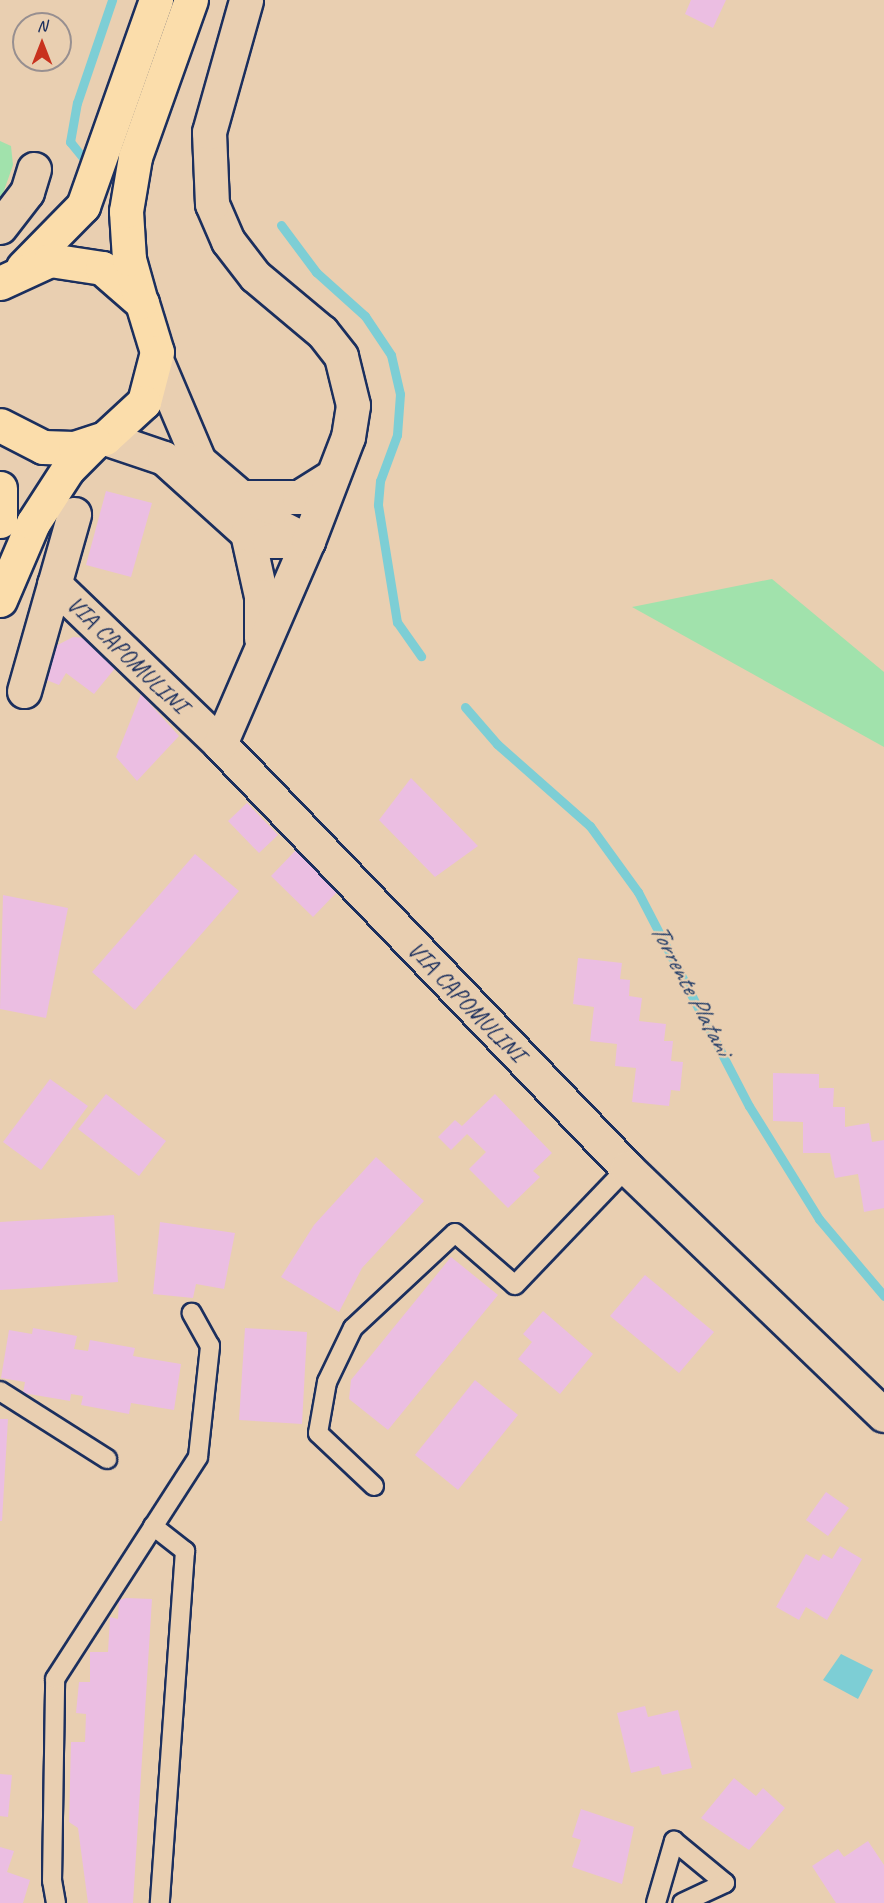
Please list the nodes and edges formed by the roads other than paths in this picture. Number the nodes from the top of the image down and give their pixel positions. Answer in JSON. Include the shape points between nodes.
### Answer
{"nodes":[{"id":1,"x":156,"y":0,"type":"edge"},
{"id":2,"x":191,"y":0,"type":"edge"},
{"id":3,"x":246,"y":0,"type":"edge"},
{"id":4,"x":34,"y":169,"type":"dead end"},
{"id":5,"x":0,"y":227,"type":"edge"},
{"id":6,"x":10,"y":276,"type":"edge"},
{"id":7,"x":142,"y":303,"type":"junction"},
{"id":8,"x":157,"y":362,"type":"junction"},
{"id":9,"x":0,"y":425,"type":"edge"},
{"id":10,"x":100,"y":440,"type":"junction"},
{"id":11,"x":332,"y":476,"type":"junction"},
{"id":12,"x":0,"y":488,"type":"edge"},
{"id":13,"x":242,"y":497,"type":"junction"},
{"id":14,"x":74,"y":514,"type":"dead end"},
{"id":15,"x":0,"y":521,"type":"edge"},
{"id":16,"x":248,"y":533,"type":"junction"},
{"id":17,"x":308,"y":542,"type":"junction"},
{"id":18,"x":54,"y":584,"type":"junction"},
{"id":19,"x":0,"y":600,"type":"edge"},
{"id":20,"x":261,"y":652,"type":"junction"},
{"id":21,"x":24,"y":691,"type":"dead end"},
{"id":22,"x":220,"y":744,"type":"junction"},
{"id":23,"x":627,"y":1168,"type":"junction"},
{"id":24,"x":192,"y":1313,"type":"dead end"},
{"id":25,"x":0,"y":1391,"type":"edge"},
{"id":26,"x":884,"y":1415,"type":"edge"},
{"id":27,"x":107,"y":1459,"type":"dead end"},
{"id":28,"x":374,"y":1486,"type":"dead end"},
{"id":29,"x":153,"y":1526,"type":"junction"},
{"id":30,"x":56,"y":1903,"type":"edge"},
{"id":31,"x":160,"y":1903,"type":"edge"},
{"id":32,"x":656,"y":1903,"type":"edge"},
{"id":33,"x":682,"y":1903,"type":"edge"}],
"edges":[{"from":1,"to":6,"type":"main road","via":[[83,206]]},
{"from":2,"to":7,"type":"main road","via":[[135,157],[126,211],[129,259]]},
{"from":3,"to":11,"type":"street","via":[[209,132],[212,204],[228,241],[255,276],[322,332],[341,356],[353,405]]},
{"from":4,"to":5,"type":"street","via":[[27,192]]},
{"from":6,"to":7,"type":"main road","via":[[50,260],[92,265],[120,280]]},
{"from":7,"to":8,"type":"main road","via":[[154,332]]},
{"from":8,"to":10,"type":"main road","via":[[138,411]]},
{"from":8,"to":13,"type":"street","via":[[182,433],[199,461]]},
{"from":9,"to":10,"type":"main road","via":[[43,447]]},
{"from":10,"to":16,"type":"street","via":[[164,459]]},
{"from":10,"to":19,"type":"main road","via":[[68,469],[33,523]]},
{"from":11,"to":13,"type":"street","via":[[299,497]]},
{"from":11,"to":17,"type":"street"},
{"from":12,"to":15,"type":"main road"},
{"from":13,"to":17,"type":"street","via":[[268,521]]},
{"from":14,"to":18,"type":"street"},
{"from":16,"to":17,"type":"street","via":[[269,542]]},
{"from":16,"to":20,"type":"street","via":[[261,596]]},
{"from":17,"to":20,"type":"street"},
{"from":18,"to":21,"type":"street"},
{"from":18,"to":22,"type":"street","name":"VIA CAPOMULINI"},
{"from":20,"to":22,"type":"street"},
{"from":22,"to":23,"type":"street","name":"VIA CAPOMULINI"},
{"from":23,"to":26,"type":"street","name":"VIA CAPOMULINI"},
{"from":23,"to":28,"type":"lane","via":[[515,1284],[454,1233],[353,1328],[327,1382],[318,1433]]},
{"from":24,"to":29,"type":"lane","via":[[210,1346],[198,1457]]},
{"from":25,"to":27,"type":"lane"},
{"from":29,"to":30,"type":"lane","via":[[55,1679],[52,1881]]},
{"from":29,"to":31,"type":"lane","via":[[185,1551]]},
{"from":32,"to":33,"type":"lane","via":[[674,1841],[725,1883]]}]}
